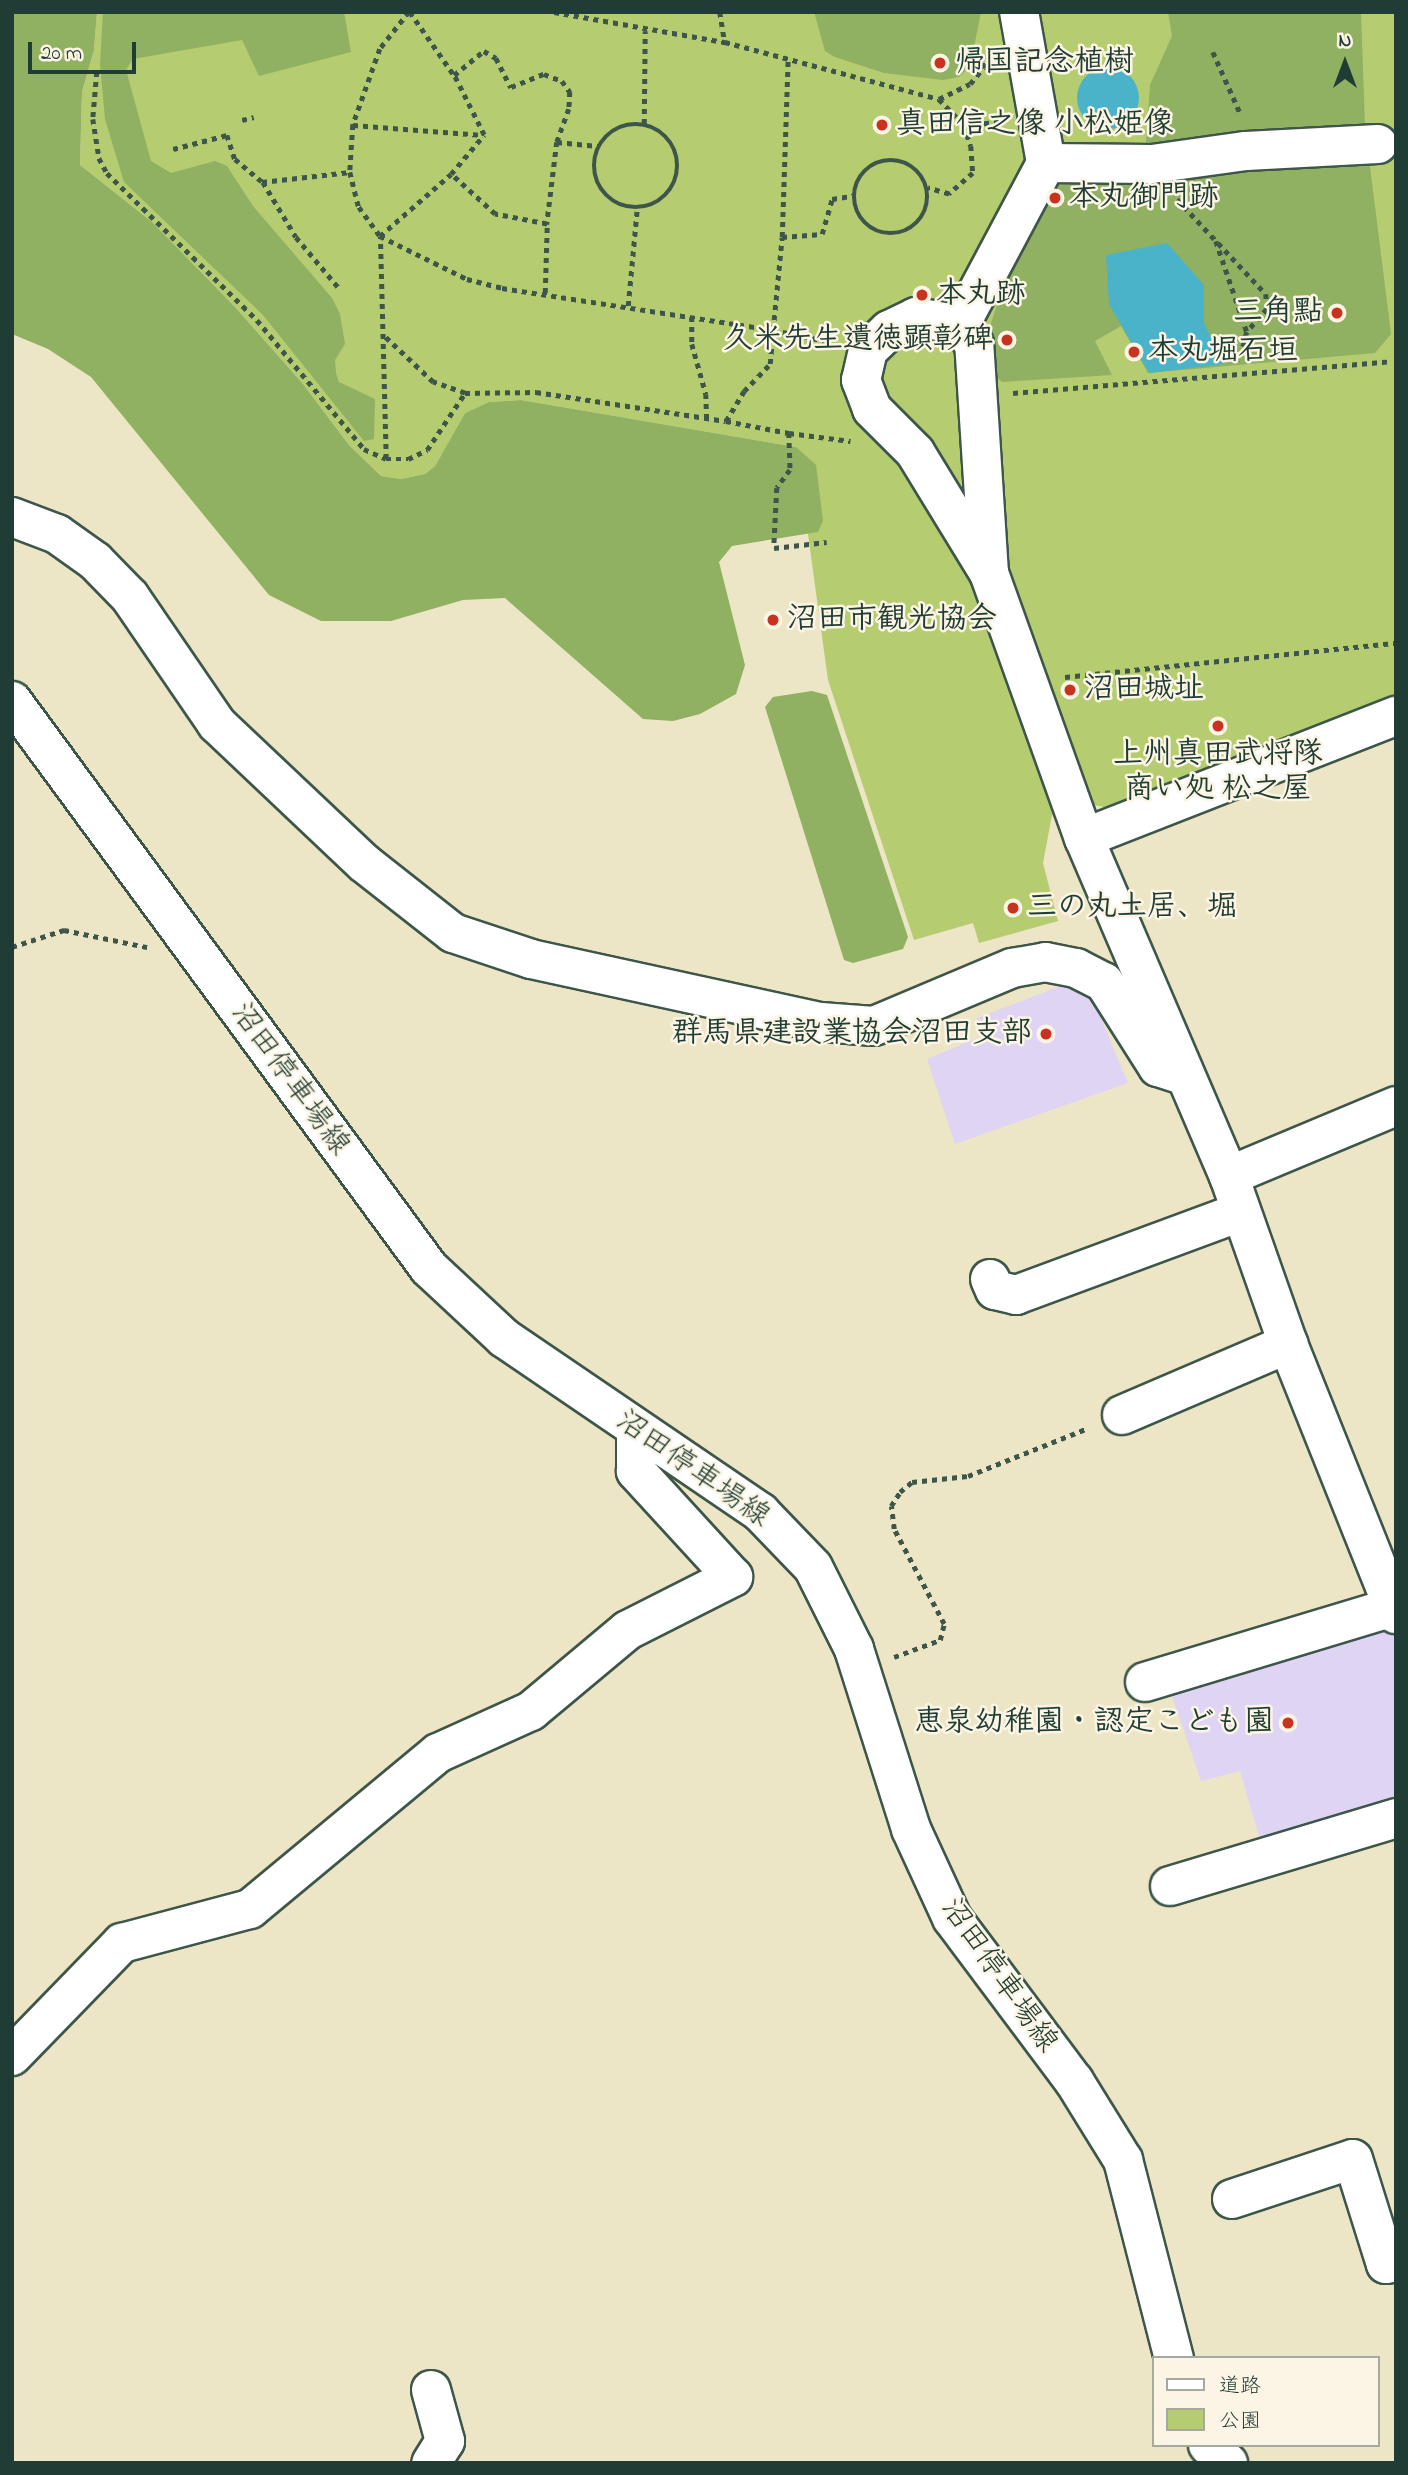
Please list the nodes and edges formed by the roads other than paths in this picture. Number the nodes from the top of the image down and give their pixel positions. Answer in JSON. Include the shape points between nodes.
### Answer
{"nodes":[{"id":1,"x":1019,"y":12,"type":"edge"},
{"id":2,"x":1378,"y":144,"type":"dead end"},
{"id":3,"x":1046,"y":163,"type":"junction"},
{"id":4,"x":960,"y":324,"type":"junction"},
{"id":5,"x":12,"y":517,"type":"edge"},
{"id":6,"x":989,"y":573,"type":"junction"},
{"id":7,"x":12,"y":701,"type":"edge"},
{"id":8,"x":1396,"y":716,"type":"edge"},
{"id":9,"x":1084,"y":838,"type":"junction"},
{"id":10,"x":1188,"y":1077,"type":"junction"},
{"id":11,"x":1396,"y":1106,"type":"edge"},
{"id":12,"x":1229,"y":1177,"type":"junction"},
{"id":13,"x":1238,"y":1213,"type":"junction"},
{"id":14,"x":990,"y":1279,"type":"dead end"},
{"id":15,"x":1288,"y":1344,"type":"junction"},
{"id":16,"x":1122,"y":1415,"type":"road end"},
{"id":17,"x":636,"y":1431,"type":"junction"},
{"id":18,"x":1394,"y":1611,"type":"edge"},
{"id":19,"x":1145,"y":1682,"type":"dead end"},
{"id":20,"x":1396,"y":1818,"type":"edge"},
{"id":21,"x":1170,"y":1886,"type":"dead end"},
{"id":22,"x":12,"y":2056,"type":"edge"},
{"id":23,"x":1232,"y":2199,"type":"dead end"},
{"id":24,"x":1396,"y":2262,"type":"edge"},
{"id":25,"x":1173,"y":2356,"type":"edge"},
{"id":26,"x":430,"y":2390,"type":"dead end"},
{"id":27,"x":1210,"y":2447,"type":"edge"},
{"id":28,"x":431,"y":2463,"type":"edge"},
{"id":29,"x":1228,"y":2463,"type":"edge"}],
"edges":[{"from":1,"to":3,"type":"street"},
{"from":2,"to":3,"type":"street","via":[[1246,150],[1152,164]]},
{"from":3,"to":4,"type":"street"},
{"from":4,"to":6,"type":"street","via":[[974,344]]},
{"from":4,"to":6,"type":"street","via":[[916,317],[889,330],[868,350],[861,380],[872,409],[915,452]]},
{"from":5,"to":10,"type":"street","via":[[57,534],[95,561],[130,597],[216,724],[382,878],[453,933],[531,959],[821,1022],[874,1026],[1012,968],[1045,961],[1066,965],[1104,982],[1158,1067]]},
{"from":6,"to":9,"type":"street"},
{"from":7,"to":17,"type":"street","name":"沼田停車場線","via":[[429,1268],[474,1315]]},
{"from":8,"to":9,"type":"street"},
{"from":9,"to":10,"type":"street"},
{"from":10,"to":12,"type":"street"},
{"from":11,"to":12,"type":"street"},
{"from":12,"to":13,"type":"street"},
{"from":13,"to":14,"type":"street","via":[[1016,1295],[995,1290]]},
{"from":13,"to":15,"type":"street"},
{"from":15,"to":16,"type":"street"},
{"from":15,"to":18,"type":"street"},
{"from":17,"to":22,"type":"street","via":[[636,1471],[733,1577],[628,1630],[531,1711],[438,1753],[250,1909],[122,1943]]},
{"from":17,"to":25,"type":"street","name":"沼田停車場線","via":[[760,1512],[813,1567],[854,1649],[911,1829],[952,1918],[1074,2081],[1123,2160]]},
{"from":18,"to":19,"type":"street"},
{"from":20,"to":21,"type":"street"},
{"from":23,"to":24,"type":"street","via":[[1353,2159],[1386,2264]]},
{"from":26,"to":28,"type":"street","via":[[445,2441]]},
{"from":27,"to":29,"type":"street"}]}
